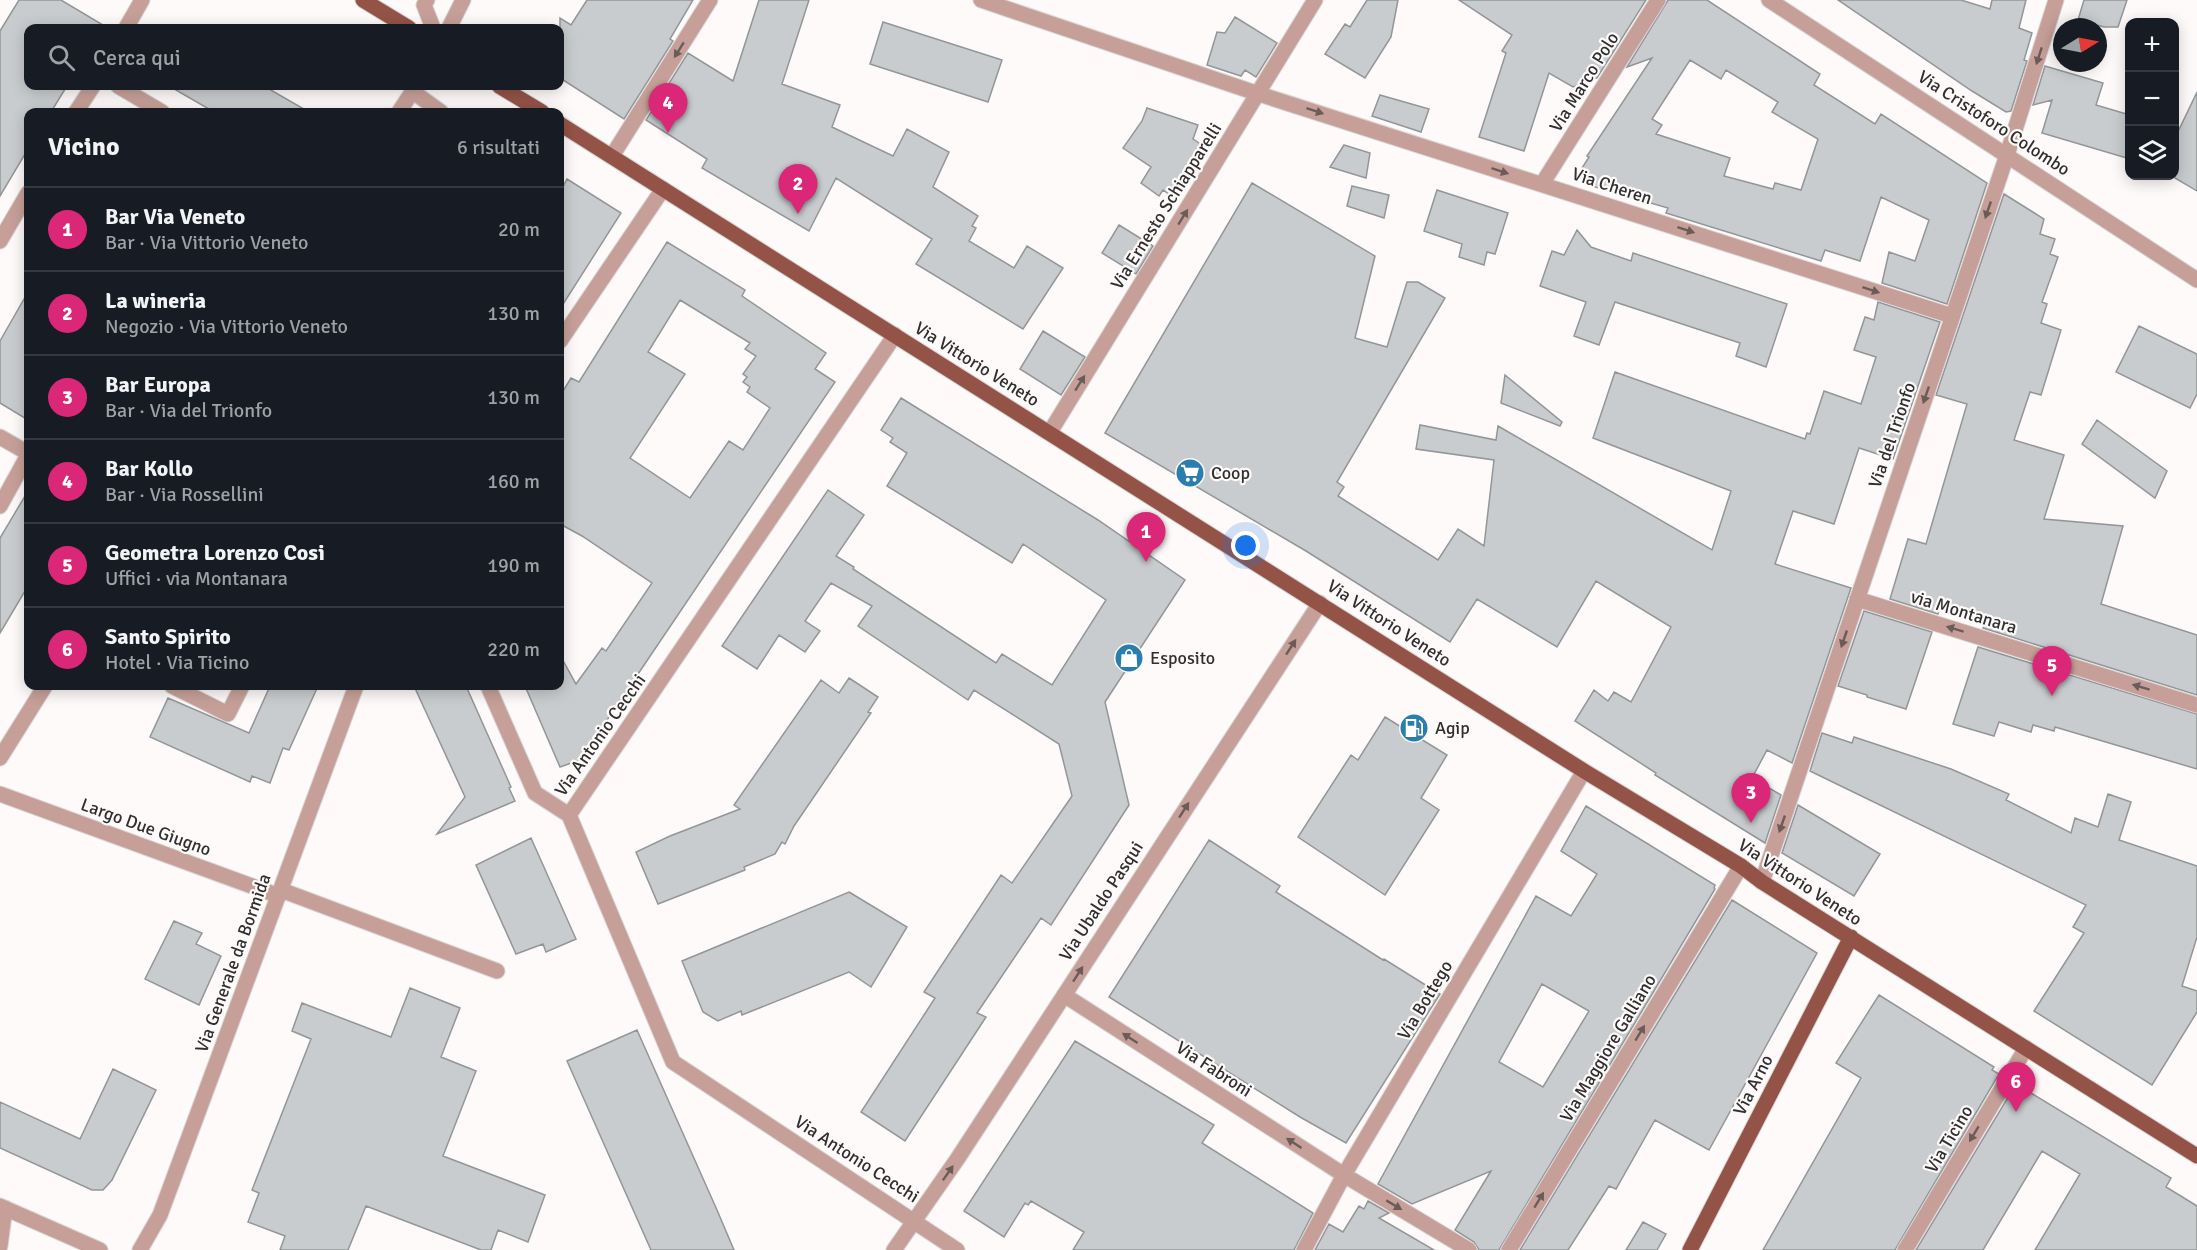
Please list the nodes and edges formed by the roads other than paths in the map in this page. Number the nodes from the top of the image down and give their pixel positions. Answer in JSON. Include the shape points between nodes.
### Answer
{"nodes":[{"id":1,"x":142,"y":0,"type":"edge"},
{"id":2,"x":363,"y":0,"type":"edge"},
{"id":3,"x":427,"y":0,"type":"edge"},
{"id":4,"x":464,"y":0,"type":"edge"},
{"id":5,"x":710,"y":0,"type":"edge"},
{"id":6,"x":981,"y":0,"type":"edge"},
{"id":7,"x":1315,"y":0,"type":"edge"},
{"id":8,"x":1658,"y":0,"type":"edge"},
{"id":9,"x":1769,"y":0,"type":"edge"},
{"id":10,"x":2056,"y":0,"type":"edge"},
{"id":11,"x":128,"y":24,"type":"edge"},
{"id":12,"x":402,"y":24,"type":"edge"},
{"id":13,"x":431,"y":24,"type":"edge"},
{"id":14,"x":452,"y":24,"type":"edge"},
{"id":15,"x":90,"y":90,"type":"edge"},
{"id":16,"x":125,"y":90,"type":"edge"},
{"id":17,"x":413,"y":90,"type":"edge"},
{"id":18,"x":416,"y":90,"type":"edge"},
{"id":19,"x":506,"y":90,"type":"edge"},
{"id":20,"x":1259,"y":94,"type":"junction"},
{"id":21,"x":79,"y":108,"type":"edge"},
{"id":22,"x":155,"y":108,"type":"edge"},
{"id":23,"x":402,"y":108,"type":"edge"},
{"id":24,"x":436,"y":108,"type":"edge"},
{"id":25,"x":535,"y":108,"type":"edge"},
{"id":26,"x":564,"y":126,"type":"edge"},
{"id":27,"x":2007,"y":155,"type":"junction"},
{"id":28,"x":612,"y":156,"type":"junction"},
{"id":29,"x":1542,"y":184,"type":"junction"},
{"id":30,"x":663,"y":189,"type":"junction"},
{"id":31,"x":24,"y":200,"type":"edge"},
{"id":32,"x":0,"y":241,"type":"edge"},
{"id":33,"x":2197,"y":280,"type":"edge"},
{"id":34,"x":1952,"y":316,"type":"junction"},
{"id":35,"x":564,"y":335,"type":"edge"},
{"id":36,"x":895,"y":335,"type":"junction"},
{"id":37,"x":1050,"y":432,"type":"junction"},
{"id":38,"x":0,"y":437,"type":"edge"},
{"id":39,"x":24,"y":452,"type":"edge"},
{"id":40,"x":24,"y":461,"type":"edge"},
{"id":41,"x":0,"y":506,"type":"edge"},
{"id":42,"x":1857,"y":599,"type":"junction"},
{"id":43,"x":1320,"y":603,"type":"junction"},
{"id":44,"x":42,"y":690,"type":"edge"},
{"id":45,"x":180,"y":690,"type":"edge"},
{"id":46,"x":240,"y":690,"type":"edge"},
{"id":47,"x":355,"y":690,"type":"edge"},
{"id":48,"x":490,"y":690,"type":"edge"},
{"id":49,"x":2197,"y":705,"type":"edge"},
{"id":50,"x":0,"y":758,"type":"edge"},
{"id":51,"x":1584,"y":771,"type":"junction"},
{"id":52,"x":0,"y":794,"type":"edge"},
{"id":53,"x":569,"y":815,"type":"junction"},
{"id":54,"x":1741,"y":866,"type":"junction"},
{"id":55,"x":1762,"y":882,"type":"junction"},
{"id":56,"x":280,"y":893,"type":"junction"},
{"id":57,"x":1851,"y":937,"type":"junction"},
{"id":58,"x":497,"y":971,"type":"dead end"},
{"id":59,"x":1064,"y":995,"type":"junction"},
{"id":60,"x":2026,"y":1048,"type":"junction"},
{"id":61,"x":2197,"y":1156,"type":"edge"},
{"id":62,"x":1344,"y":1175,"type":"junction"},
{"id":63,"x":3,"y":1207,"type":"edge"},
{"id":64,"x":915,"y":1221,"type":"junction"},
{"id":65,"x":0,"y":1246,"type":"edge"},
{"id":66,"x":100,"y":1250,"type":"edge"},
{"id":67,"x":140,"y":1250,"type":"edge"},
{"id":68,"x":894,"y":1250,"type":"edge"},
{"id":69,"x":957,"y":1250,"type":"edge"},
{"id":70,"x":1304,"y":1250,"type":"edge"},
{"id":71,"x":1469,"y":1250,"type":"edge"},
{"id":72,"x":1509,"y":1250,"type":"edge"},
{"id":73,"x":1690,"y":1250,"type":"edge"},
{"id":74,"x":1905,"y":1250,"type":"edge"}],
"edges":[{"from":1,"to":11,"type":"street"},
{"from":2,"to":12,"type":"main road"},
{"from":3,"to":13,"type":"street","via":[[424,5]]},
{"from":4,"to":14,"type":"street"},
{"from":5,"to":28,"type":"street","one_way":true},
{"from":6,"to":20,"type":"street","name":"Via Cheren"},
{"from":7,"to":20,"type":"street","name":"Via Ernesto Schiapparelli"},
{"from":8,"to":29,"type":"street","name":"Via Marco Polo"},
{"from":9,"to":27,"type":"street","name":"Via Cristoforo Colombo"},
{"from":10,"to":27,"type":"street","name":"Via del Trionfo","one_way":true},
{"from":15,"to":21,"type":"street"},
{"from":16,"to":22,"type":"street"},
{"from":17,"to":23,"type":"street"},
{"from":18,"to":24,"type":"street"},
{"from":19,"to":25,"type":"main road"},
{"from":20,"to":29,"type":"street","name":"Via Cheren","one_way":true},
{"from":37,"to":20,"type":"street","name":"Via Ernesto Schiapparelli","one_way":true},
{"from":26,"to":28,"type":"main road","name":"Via Vittorio Veneto"},
{"from":27,"to":33,"type":"street","name":"Via Cristoforo Colombo"},
{"from":27,"to":34,"type":"street","name":"Via del Trionfo","one_way":true},
{"from":28,"to":30,"type":"main road","name":"Via Vittorio Veneto"},
{"from":29,"to":34,"type":"street","name":"Via Cheren","one_way":true},
{"from":30,"to":35,"type":"street"},
{"from":30,"to":36,"type":"main road","name":"Via Vittorio Veneto"},
{"from":31,"to":32,"type":"street"},
{"from":34,"to":42,"type":"street","name":"Via del Trionfo","one_way":true},
{"from":36,"to":37,"type":"main road","name":"Via Vittorio Veneto"},
{"from":36,"to":53,"type":"street","name":"Via Antonio Cecchi"},
{"from":37,"to":43,"type":"main road","name":"Via Vittorio Veneto"},
{"from":38,"to":39,"type":"street"},
{"from":40,"to":41,"type":"street"},
{"from":49,"to":42,"type":"street","name":"via Montanara","one_way":true},
{"from":42,"to":55,"type":"street","name":"Via del Trionfo","one_way":true},
{"from":43,"to":51,"type":"main road","name":"Via Vittorio Veneto"},
{"from":59,"to":43,"type":"street","name":"Via Ubaldo Pasqui","one_way":true},
{"from":44,"to":50,"type":"street"},
{"from":45,"to":46,"type":"street","via":[[228,714]]},
{"from":47,"to":56,"type":"street","name":"Via Generale da Bormida"},
{"from":48,"to":53,"type":"street","via":[[534,793]]},
{"from":51,"to":54,"type":"main road","name":"Via Vittorio Veneto"},
{"from":51,"to":62,"type":"street","name":"Via Bottego"},
{"from":52,"to":56,"type":"street","name":"Largo Due Giugno"},
{"from":53,"to":64,"type":"street","name":"Via Antonio Cecchi","via":[[673,1062]]},
{"from":54,"to":55,"type":"main road","name":"Via Vittorio Veneto"},
{"from":72,"to":54,"type":"street","name":"Via Maggiore Galliano","one_way":true},
{"from":55,"to":57,"type":"main road","name":"Via Vittorio Veneto"},
{"from":56,"to":58,"type":"street","name":"Largo Due Giugno"},
{"from":56,"to":67,"type":"street","name":"Via Generale da Bormida","via":[[160,1215]]},
{"from":57,"to":60,"type":"main road","name":"Via Vittorio Veneto"},
{"from":57,"to":73,"type":"main road","name":"Via Arno"},
{"from":62,"to":59,"type":"street","name":"Via Fabroni","one_way":true},
{"from":64,"to":59,"type":"street","name":"Via Ubaldo Pasqui","one_way":true},
{"from":60,"to":61,"type":"main road","name":"Via Vittorio Veneto"},
{"from":60,"to":74,"type":"street","name":"Via Ticino","one_way":true},
{"from":62,"to":70,"type":"street","name":"Via Bottego"},
{"from":62,"to":71,"type":"street","one_way":true},
{"from":63,"to":65,"type":"street"},
{"from":63,"to":66,"type":"street"},
{"from":64,"to":68,"type":"street","name":"Via Ubaldo Pasqui"},
{"from":64,"to":69,"type":"street","name":"Via Antonio Cecchi"}]}
